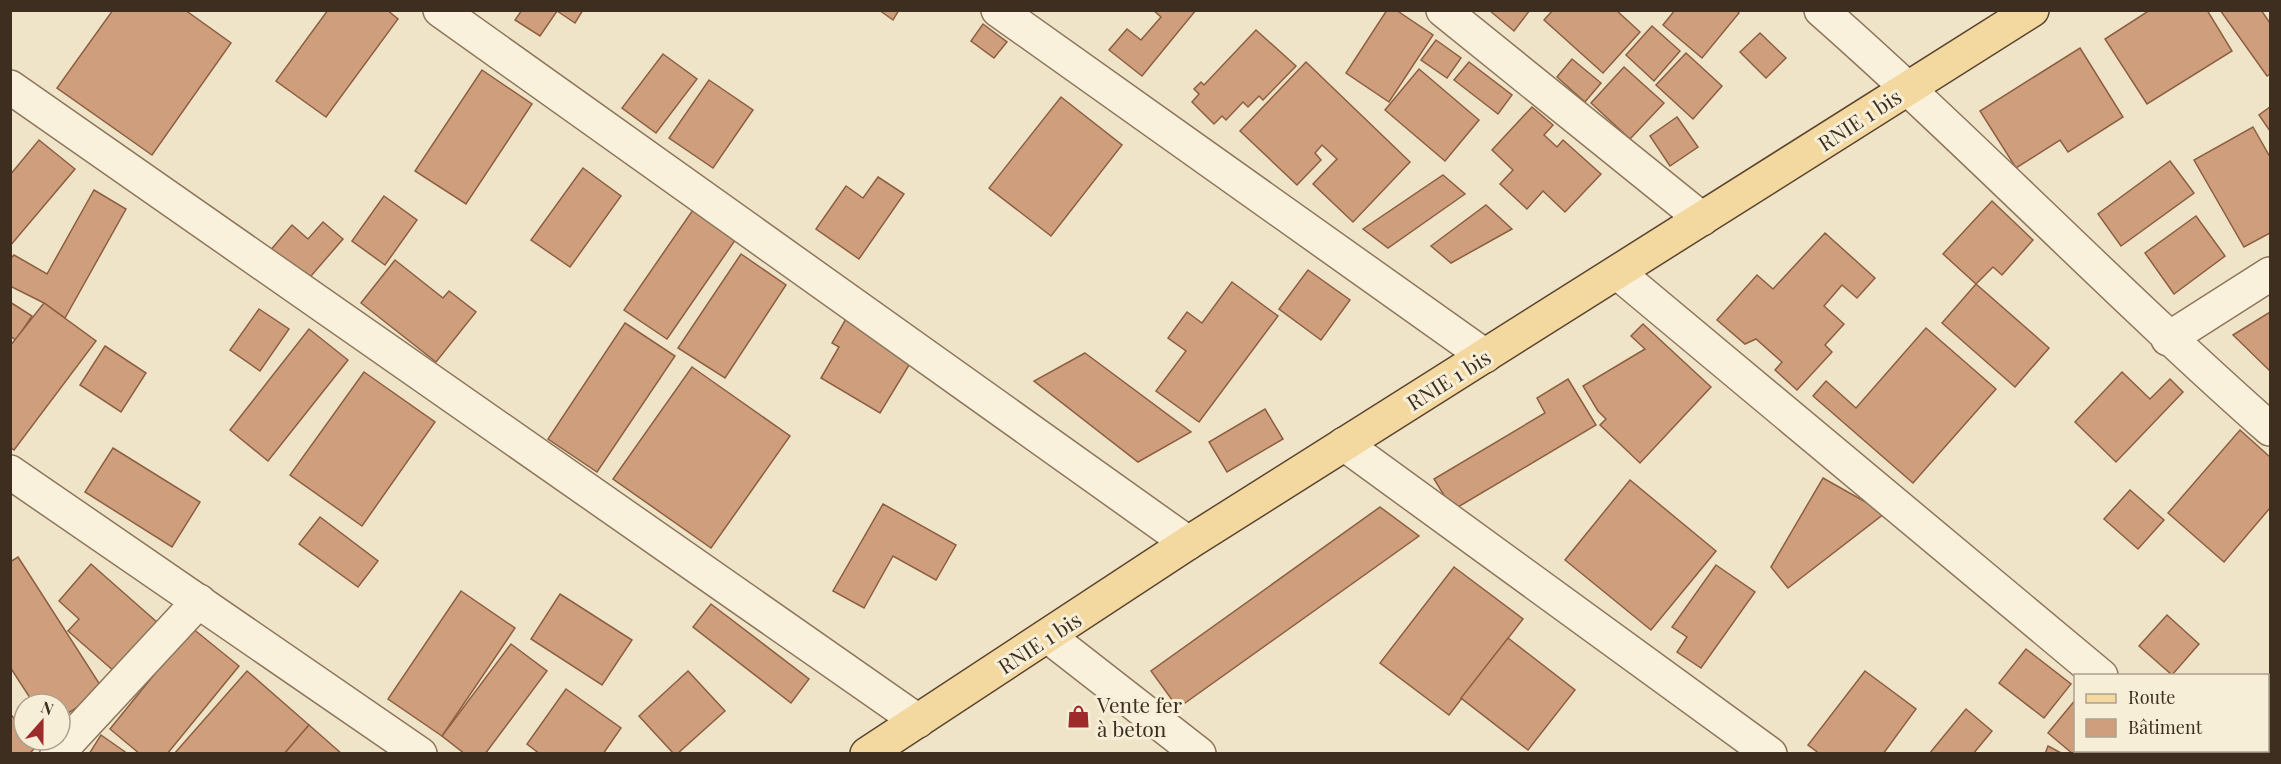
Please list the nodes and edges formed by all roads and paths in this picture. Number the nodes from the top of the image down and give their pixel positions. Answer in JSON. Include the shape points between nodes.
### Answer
{"nodes":[{"id":1,"x":440,"y":10,"type":"edge"},
{"id":2,"x":998,"y":10,"type":"edge"},
{"id":3,"x":1443,"y":10,"type":"edge"},
{"id":4,"x":1821,"y":10,"type":"edge"},
{"id":5,"x":2032,"y":10,"type":"edge"},
{"id":6,"x":10,"y":87,"type":"edge"},
{"id":7,"x":1908,"y":87,"type":"junction"},
{"id":8,"x":1702,"y":219,"type":"junction"},
{"id":9,"x":1618,"y":273,"type":"junction"},
{"id":10,"x":2271,"y":274,"type":"edge"},
{"id":11,"x":2168,"y":339,"type":"junction"},
{"id":12,"x":1485,"y":356,"type":"junction"},
{"id":13,"x":2271,"y":429,"type":"edge"},
{"id":14,"x":1344,"y":444,"type":"junction"},
{"id":15,"x":10,"y":471,"type":"edge"},
{"id":16,"x":1188,"y":543,"type":"junction"},
{"id":17,"x":199,"y":601,"type":"junction"},
{"id":18,"x":1049,"y":637,"type":"junction"},
{"id":19,"x":2101,"y":674,"type":"edge"},
{"id":20,"x":918,"y":720,"type":"junction"},
{"id":21,"x":57,"y":753,"type":"edge"},
{"id":22,"x":420,"y":753,"type":"edge"},
{"id":23,"x":867,"y":753,"type":"edge"},
{"id":24,"x":1199,"y":753,"type":"edge"},
{"id":25,"x":1770,"y":753,"type":"edge"}],
"edges":[{"from":1,"to":16,"type":"street"},
{"from":2,"to":12,"type":"street"},
{"from":3,"to":8,"type":"street"},
{"from":4,"to":7,"type":"street"},
{"from":5,"to":7,"type":"main road","name":"RNIE 1 bis"},
{"from":6,"to":20,"type":"street"},
{"from":7,"to":8,"type":"main road","name":"RNIE 1 bis"},
{"from":7,"to":11,"type":"street"},
{"from":8,"to":9,"type":"main road","name":"RNIE 1 bis"},
{"from":9,"to":12,"type":"main road","name":"RNIE 1 bis"},
{"from":9,"to":19,"type":"street"},
{"from":10,"to":11,"type":"street"},
{"from":11,"to":13,"type":"street"},
{"from":12,"to":14,"type":"main road","name":"RNIE 1 bis"},
{"from":14,"to":16,"type":"main road","name":"RNIE 1 bis"},
{"from":14,"to":25,"type":"street"},
{"from":15,"to":17,"type":"street"},
{"from":16,"to":18,"type":"main road","name":"RNIE 1 bis"},
{"from":17,"to":21,"type":"street"},
{"from":17,"to":22,"type":"street"},
{"from":18,"to":20,"type":"main road","name":"RNIE 1 bis"},
{"from":18,"to":24,"type":"street"},
{"from":20,"to":23,"type":"main road","name":"RNIE 1 bis"}]}
